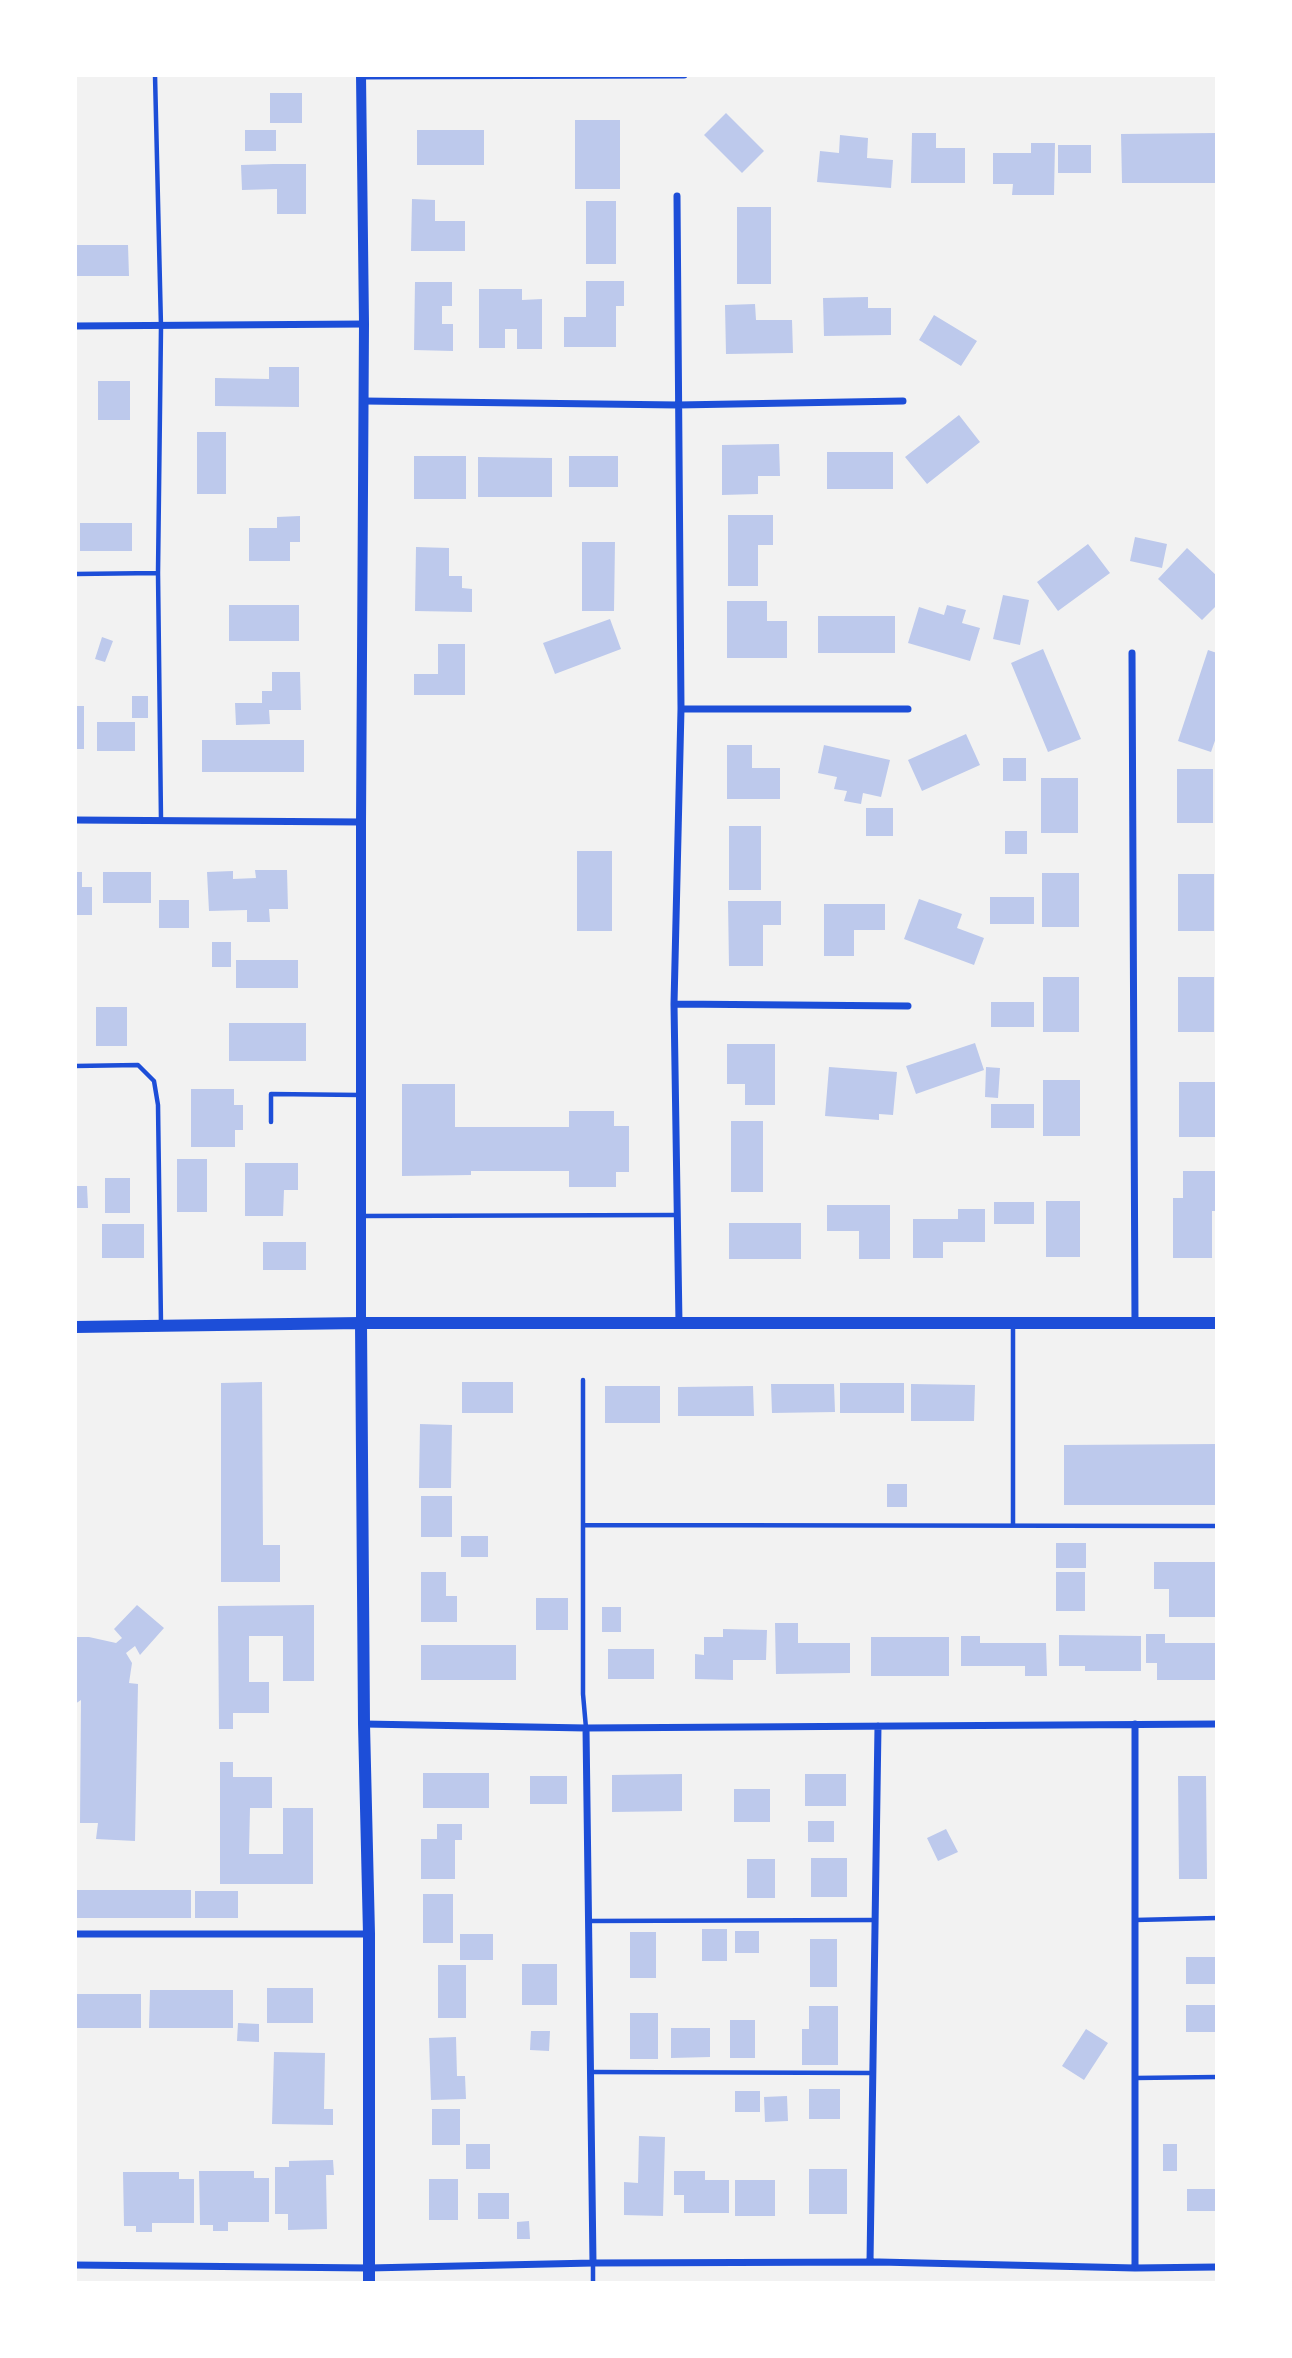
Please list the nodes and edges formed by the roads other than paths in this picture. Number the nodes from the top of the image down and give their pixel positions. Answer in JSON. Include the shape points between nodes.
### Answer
{"nodes":[{"id":1,"x":155,"y":75,"type":"edge"},
{"id":2,"x":360,"y":75,"type":"edge"},
{"id":3,"x":684,"y":75,"type":"edge"},
{"id":4,"x":677,"y":196,"type":"dead end"},
{"id":5,"x":364,"y":324,"type":"junction"},
{"id":6,"x":75,"y":326,"type":"edge"},
{"id":7,"x":161,"y":327,"type":"junction"},
{"id":8,"x":364,"y":401,"type":"junction"},
{"id":9,"x":903,"y":401,"type":"dead end"},
{"id":10,"x":678,"y":405,"type":"junction"},
{"id":11,"x":158,"y":573,"type":"junction"},
{"id":12,"x":75,"y":574,"type":"edge"},
{"id":13,"x":1132,"y":653,"type":"dead end"},
{"id":14,"x":681,"y":709,"type":"junction"},
{"id":15,"x":908,"y":709,"type":"dead end"},
{"id":16,"x":75,"y":820,"type":"edge"},
{"id":17,"x":161,"y":821,"type":"junction"},
{"id":18,"x":361,"y":822,"type":"junction"},
{"id":19,"x":674,"y":1004,"type":"junction"},
{"id":20,"x":908,"y":1006,"type":"dead end"},
{"id":21,"x":75,"y":1066,"type":"edge"},
{"id":22,"x":361,"y":1095,"type":"junction"},
{"id":23,"x":271,"y":1122,"type":"dead end"},
{"id":24,"x":677,"y":1215,"type":"junction"},
{"id":25,"x":361,"y":1216,"type":"junction"},
{"id":26,"x":361,"y":1323,"type":"junction"},
{"id":27,"x":1217,"y":1323,"type":"edge"},
{"id":28,"x":679,"y":1324,"type":"junction"},
{"id":29,"x":1013,"y":1324,"type":"junction"},
{"id":30,"x":1135,"y":1324,"type":"junction"},
{"id":31,"x":161,"y":1326,"type":"junction"},
{"id":32,"x":75,"y":1327,"type":"edge"},
{"id":33,"x":583,"y":1380,"type":"dead end"},
{"id":34,"x":583,"y":1525,"type":"junction"},
{"id":35,"x":1013,"y":1525,"type":"junction"},
{"id":36,"x":1217,"y":1526,"type":"edge"},
{"id":37,"x":364,"y":1724,"type":"junction"},
{"id":38,"x":1135,"y":1724,"type":"junction"},
{"id":39,"x":1217,"y":1724,"type":"edge"},
{"id":40,"x":878,"y":1726,"type":"junction"},
{"id":41,"x":586,"y":1728,"type":"junction"},
{"id":42,"x":1217,"y":1918,"type":"edge"},
{"id":43,"x":875,"y":1920,"type":"junction"},
{"id":44,"x":1135,"y":1920,"type":"junction"},
{"id":45,"x":589,"y":1921,"type":"junction"},
{"id":46,"x":75,"y":1934,"type":"edge"},
{"id":47,"x":369,"y":1934,"type":"junction"},
{"id":48,"x":590,"y":2072,"type":"junction"},
{"id":49,"x":873,"y":2073,"type":"junction"},
{"id":50,"x":1217,"y":2077,"type":"edge"},
{"id":51,"x":1135,"y":2078,"type":"junction"},
{"id":52,"x":870,"y":2262,"type":"junction"},
{"id":53,"x":593,"y":2263,"type":"junction"},
{"id":54,"x":75,"y":2265,"type":"edge"},
{"id":55,"x":1217,"y":2267,"type":"edge"},
{"id":56,"x":1135,"y":2268,"type":"junction"},
{"id":57,"x":369,"y":2269,"type":"junction"},
{"id":58,"x":369,"y":2283,"type":"edge"},
{"id":59,"x":593,"y":2283,"type":"edge"}],
"edges":[{"from":1,"to":7,"type":"lane"},
{"from":2,"to":3,"type":"street"},
{"from":2,"to":5,"type":"street"},
{"from":4,"to":10,"type":"street"},
{"from":5,"to":7,"type":"street"},
{"from":5,"to":8,"type":"street"},
{"from":6,"to":7,"type":"street"},
{"from":7,"to":11,"type":"lane"},
{"from":8,"to":10,"type":"street"},
{"from":8,"to":18,"type":"street"},
{"from":9,"to":10,"type":"street"},
{"from":10,"to":14,"type":"street"},
{"from":11,"to":12,"type":"lane"},
{"from":11,"to":17,"type":"lane"},
{"from":13,"to":30,"type":"street"},
{"from":14,"to":15,"type":"street"},
{"from":14,"to":19,"type":"street"},
{"from":16,"to":17,"type":"street"},
{"from":17,"to":18,"type":"street"},
{"from":18,"to":22,"type":"street"},
{"from":19,"to":20,"type":"street"},
{"from":19,"to":24,"type":"street"},
{"from":21,"to":31,"type":"lane","via":[[138,1065],[154,1081],[159,1105]]},
{"from":22,"to":23,"type":"lane","via":[[271,1094]]},
{"from":22,"to":25,"type":"street"},
{"from":24,"to":25,"type":"lane"},
{"from":24,"to":28,"type":"street"},
{"from":25,"to":26,"type":"street"},
{"from":26,"to":28,"type":"main road"},
{"from":26,"to":31,"type":"main road"},
{"from":26,"to":37,"type":"main road"},
{"from":27,"to":30,"type":"main road"},
{"from":28,"to":29,"type":"main road"},
{"from":29,"to":30,"type":"main road"},
{"from":29,"to":35,"type":"lane"},
{"from":31,"to":32,"type":"main road"},
{"from":33,"to":34,"type":"lane"},
{"from":34,"to":35,"type":"lane"},
{"from":34,"to":41,"type":"lane"},
{"from":35,"to":36,"type":"lane"},
{"from":37,"to":41,"type":"street"},
{"from":37,"to":47,"type":"main road"},
{"from":38,"to":39,"type":"street"},
{"from":38,"to":40,"type":"street"},
{"from":38,"to":44,"type":"street"},
{"from":40,"to":41,"type":"street"},
{"from":40,"to":43,"type":"street"},
{"from":41,"to":45,"type":"street"},
{"from":42,"to":44,"type":"lane"},
{"from":43,"to":45,"type":"lane"},
{"from":43,"to":49,"type":"street"},
{"from":44,"to":51,"type":"street"},
{"from":45,"to":48,"type":"street"},
{"from":46,"to":47,"type":"street"},
{"from":47,"to":57,"type":"main road"},
{"from":48,"to":49,"type":"lane"},
{"from":48,"to":53,"type":"street"},
{"from":49,"to":52,"type":"street"},
{"from":50,"to":51,"type":"lane"},
{"from":51,"to":56,"type":"street"},
{"from":52,"to":53,"type":"street"},
{"from":52,"to":56,"type":"street"},
{"from":53,"to":57,"type":"street"},
{"from":53,"to":59,"type":"lane"},
{"from":54,"to":57,"type":"street"},
{"from":55,"to":56,"type":"street"},
{"from":57,"to":58,"type":"main road"}]}
